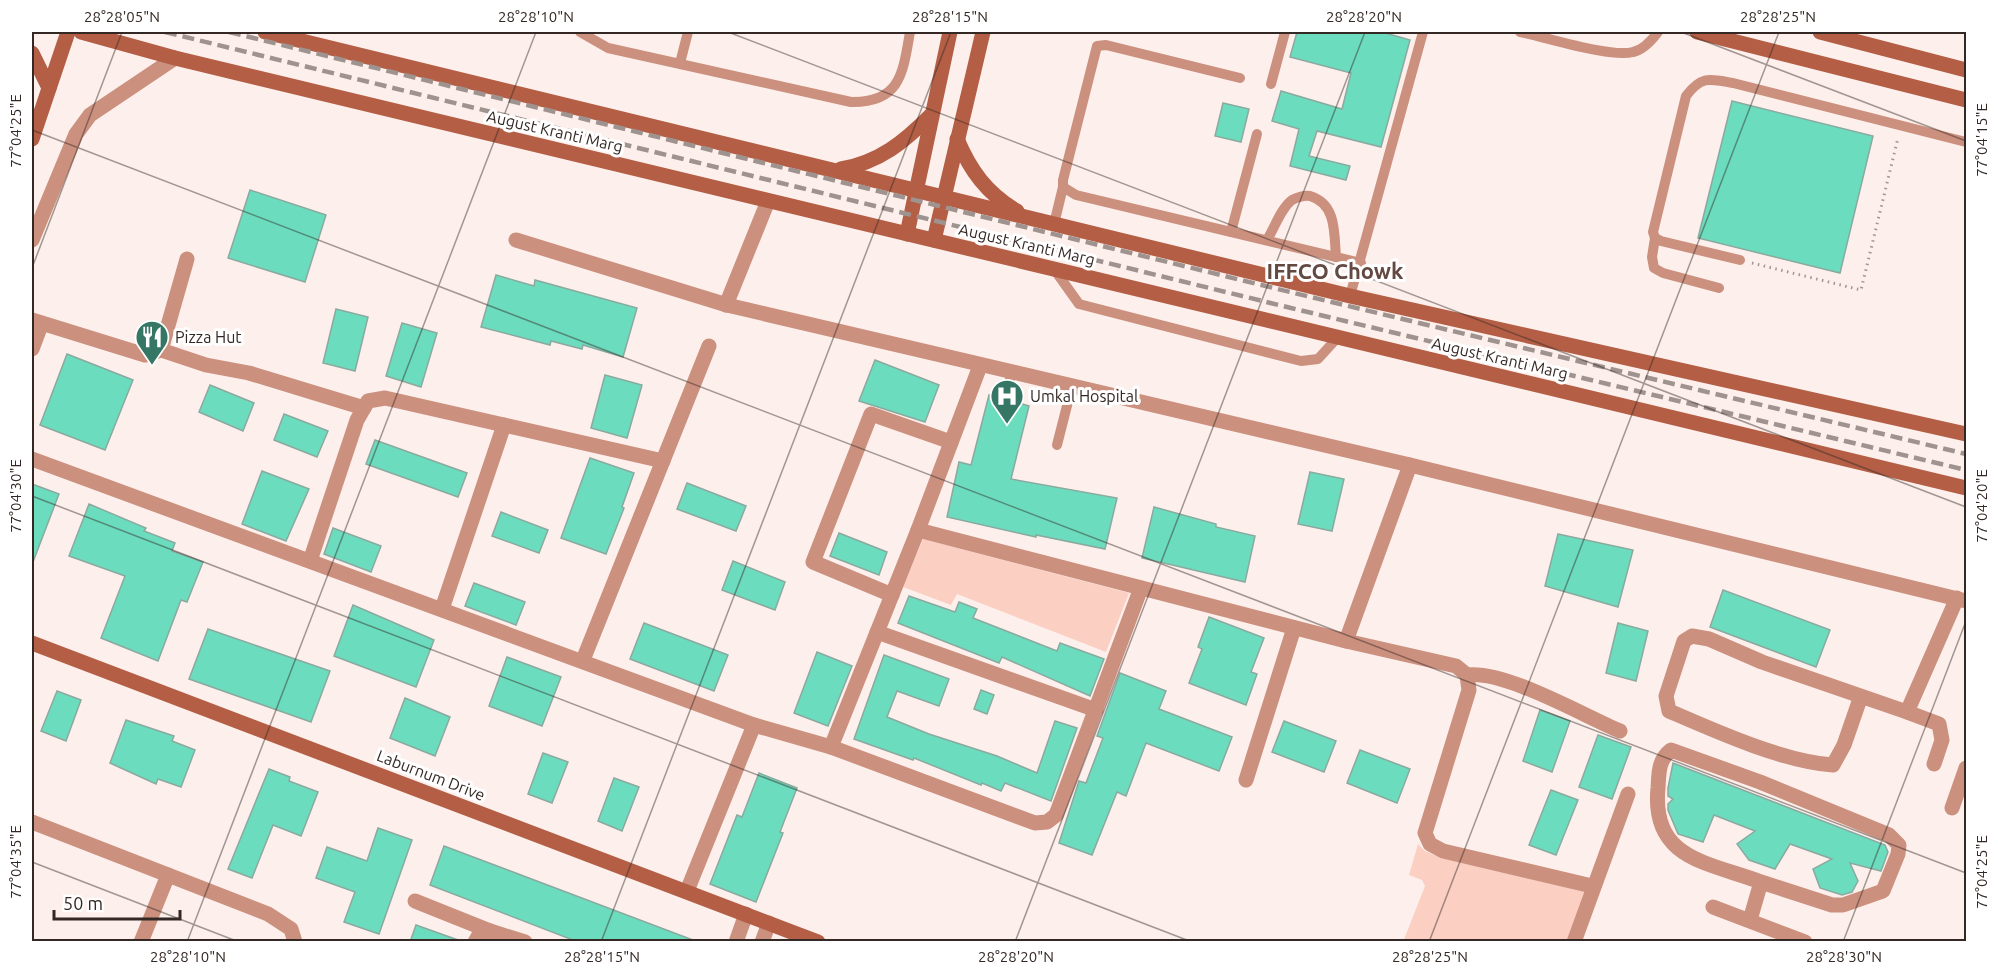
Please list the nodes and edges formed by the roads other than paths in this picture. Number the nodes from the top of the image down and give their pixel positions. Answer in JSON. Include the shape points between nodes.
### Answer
{"nodes":[{"id":1,"x":68,"y":32,"type":"edge"},
{"id":2,"x":81,"y":32,"type":"edge"},
{"id":3,"x":266,"y":32,"type":"edge"},
{"id":4,"x":580,"y":32,"type":"edge"},
{"id":5,"x":688,"y":32,"type":"edge"},
{"id":6,"x":910,"y":32,"type":"edge"},
{"id":7,"x":950,"y":32,"type":"edge"},
{"id":8,"x":983,"y":32,"type":"edge"},
{"id":9,"x":1285,"y":32,"type":"edge"},
{"id":10,"x":1423,"y":32,"type":"edge"},
{"id":11,"x":1520,"y":32,"type":"edge"},
{"id":12,"x":1658,"y":32,"type":"edge"},
{"id":13,"x":1697,"y":32,"type":"edge"},
{"id":14,"x":1820,"y":32,"type":"edge"},
{"id":15,"x":32,"y":53,"type":"edge"},
{"id":16,"x":175,"y":58,"type":"junction"},
{"id":17,"x":680,"y":63,"type":"junction"},
{"id":18,"x":1966,"y":70,"type":"edge"},
{"id":19,"x":1240,"y":78,"type":"dead end"},
{"id":20,"x":1271,"y":84,"type":"dead end"},
{"id":21,"x":49,"y":88,"type":"junction"},
{"id":22,"x":1966,"y":100,"type":"edge"},
{"id":23,"x":932,"y":115,"type":"junction"},
{"id":24,"x":1257,"y":134,"type":"dead end"},
{"id":25,"x":32,"y":139,"type":"edge"},
{"id":26,"x":957,"y":139,"type":"junction"},
{"id":27,"x":1966,"y":142,"type":"edge"},
{"id":28,"x":835,"y":171,"type":"junction"},
{"id":29,"x":1063,"y":187,"type":"junction"},
{"id":30,"x":917,"y":191,"type":"junction"},
{"id":31,"x":945,"y":198,"type":"junction"},
{"id":32,"x":768,"y":201,"type":"junction"},
{"id":33,"x":1033,"y":219,"type":"junction"},
{"id":34,"x":1054,"y":224,"type":"junction"},
{"id":35,"x":1231,"y":232,"type":"junction"},
{"id":36,"x":908,"y":234,"type":"junction"},
{"id":37,"x":1655,"y":238,"type":"junction"},
{"id":38,"x":32,"y":240,"type":"edge"},
{"id":39,"x":516,"y":240,"type":"dead end"},
{"id":40,"x":934,"y":240,"type":"junction"},
{"id":41,"x":1267,"y":240,"type":"junction"},
{"id":42,"x":1336,"y":257,"type":"junction"},
{"id":43,"x":187,"y":259,"type":"dead end"},
{"id":44,"x":1740,"y":260,"type":"road end"},
{"id":45,"x":1361,"y":263,"type":"junction"},
{"id":46,"x":1054,"y":269,"type":"junction"},
{"id":47,"x":1719,"y":288,"type":"dead end"},
{"id":48,"x":1350,"y":296,"type":"junction"},
{"id":49,"x":726,"y":304,"type":"junction"},
{"id":50,"x":36,"y":323,"type":"edge"},
{"id":51,"x":1338,"y":337,"type":"junction"},
{"id":52,"x":710,"y":346,"type":"dead end"},
{"id":53,"x":32,"y":350,"type":"edge"},
{"id":54,"x":161,"y":350,"type":"junction"},
{"id":55,"x":980,"y":366,"type":"junction"},
{"id":56,"x":1011,"y":373,"type":"junction"},
{"id":57,"x":1072,"y":387,"type":"junction"},
{"id":58,"x":1007,"y":397,"type":"dead end"},
{"id":59,"x":364,"y":408,"type":"junction"},
{"id":60,"x":504,"y":425,"type":"junction"},
{"id":61,"x":1966,"y":434,"type":"edge"},
{"id":62,"x":951,"y":442,"type":"junction"},
{"id":63,"x":1057,"y":445,"type":"dead end"},
{"id":64,"x":32,"y":459,"type":"edge"},
{"id":65,"x":663,"y":461,"type":"junction"},
{"id":66,"x":1410,"y":465,"type":"junction"},
{"id":67,"x":1966,"y":488,"type":"edge"},
{"id":68,"x":918,"y":530,"type":"junction"},
{"id":69,"x":310,"y":561,"type":"junction"},
{"id":70,"x":1142,"y":588,"type":"junction"},
{"id":71,"x":892,"y":594,"type":"junction"},
{"id":72,"x":1962,"y":600,"type":"edge"},
{"id":73,"x":442,"y":609,"type":"junction"},
{"id":74,"x":1294,"y":628,"type":"junction"},
{"id":75,"x":877,"y":632,"type":"junction"},
{"id":76,"x":1346,"y":642,"type":"junction"},
{"id":77,"x":32,"y":643,"type":"edge"},
{"id":78,"x":583,"y":660,"type":"junction"},
{"id":79,"x":1467,"y":675,"type":"junction"},
{"id":80,"x":1861,"y":696,"type":"junction"},
{"id":81,"x":1096,"y":710,"type":"junction"},
{"id":82,"x":1907,"y":712,"type":"junction"},
{"id":83,"x":754,"y":725,"type":"junction"},
{"id":84,"x":1620,"y":731,"type":"dead end"},
{"id":85,"x":831,"y":747,"type":"junction"},
{"id":86,"x":1934,"y":765,"type":"dead end"},
{"id":87,"x":1966,"y":768,"type":"edge"},
{"id":88,"x":1245,"y":780,"type":"dead end"},
{"id":89,"x":1628,"y":794,"type":"dead end"},
{"id":90,"x":1952,"y":808,"type":"dead end"},
{"id":91,"x":32,"y":822,"type":"edge"},
{"id":92,"x":168,"y":875,"type":"junction"},
{"id":93,"x":1761,"y":882,"type":"junction"},
{"id":94,"x":1592,"y":886,"type":"junction"},
{"id":95,"x":687,"y":891,"type":"junction"},
{"id":96,"x":415,"y":901,"type":"dead end"},
{"id":97,"x":1713,"y":907,"type":"dead end"},
{"id":98,"x":746,"y":914,"type":"junction"},
{"id":99,"x":1750,"y":920,"type":"junction"},
{"id":100,"x":769,"y":923,"type":"junction"},
{"id":101,"x":490,"y":931,"type":"junction"},
{"id":102,"x":141,"y":942,"type":"edge"},
{"id":103,"x":295,"y":942,"type":"edge"},
{"id":104,"x":475,"y":942,"type":"edge"},
{"id":105,"x":525,"y":942,"type":"edge"},
{"id":106,"x":736,"y":942,"type":"edge"},
{"id":107,"x":762,"y":942,"type":"edge"},
{"id":108,"x":818,"y":942,"type":"edge"},
{"id":109,"x":1574,"y":942,"type":"edge"},
{"id":110,"x":1805,"y":942,"type":"edge"}],
"edges":[{"from":1,"to":21,"type":"main road"},
{"from":2,"to":16,"type":"main road","name":"August Kranti Marg"},
{"from":3,"to":28,"type":"main road","name":"August Kranti Marg"},
{"from":4,"to":17,"type":"lane","via":[[608,48]]},
{"from":5,"to":17,"type":"lane"},
{"from":6,"to":17,"type":"lane","via":[[904,67],[897,82],[871,103],[851,102]]},
{"from":7,"to":23,"type":"main road"},
{"from":8,"to":26,"type":"main road"},
{"from":9,"to":20,"type":"lane"},
{"from":10,"to":45,"type":"lane"},
{"from":11,"to":12,"type":"lane","via":[[1614,52],[1634,52]]},
{"from":13,"to":22,"type":"main road"},
{"from":14,"to":18,"type":"main road"},
{"from":15,"to":21,"type":"main road"},
{"from":16,"to":32,"type":"main road","name":"August Kranti Marg"},
{"from":16,"to":38,"type":"street","via":[[90,115],[76,134]]},
{"from":19,"to":29,"type":"lane","via":[[1106,45],[1096,46]]},
{"from":21,"to":25,"type":"main road"},
{"from":23,"to":28,"type":"main road","via":[[905,142],[877,159]]},
{"from":23,"to":30,"type":"main road"},
{"from":24,"to":35,"type":"lane"},
{"from":26,"to":31,"type":"main road"},
{"from":26,"to":33,"type":"main road","via":[[966,162],[982,184],[1005,204]]},
{"from":27,"to":37,"type":"lane","via":[[1733,83],[1708,79],[1695,83],[1686,96],[1653,232]]},
{"from":28,"to":30,"type":"main road","name":"August Kranti Marg"},
{"from":29,"to":34,"type":"lane"},
{"from":29,"to":35,"type":"lane","via":[[1076,195]]},
{"from":30,"to":31,"type":"main road","name":"August Kranti Marg"},
{"from":30,"to":36,"type":"main road"},
{"from":31,"to":33,"type":"main road","name":"August Kranti Marg"},
{"from":31,"to":40,"type":"main road"},
{"from":32,"to":36,"type":"main road","name":"August Kranti Marg"},
{"from":32,"to":49,"type":"street"},
{"from":33,"to":34,"type":"main road","name":"August Kranti Marg"},
{"from":34,"to":48,"type":"main road","name":"August Kranti Marg"},
{"from":35,"to":41,"type":"lane"},
{"from":36,"to":40,"type":"main road","name":"August Kranti Marg"},
{"from":37,"to":44,"type":"lane"},
{"from":37,"to":47,"type":"lane","via":[[1654,268]]},
{"from":39,"to":49,"type":"street"},
{"from":40,"to":46,"type":"main road","name":"August Kranti Marg"},
{"from":41,"to":42,"type":"lane"},
{"from":41,"to":42,"type":"lane","via":[[1291,201],[1305,195],[1326,206],[1334,221]]},
{"from":42,"to":45,"type":"lane"},
{"from":43,"to":54,"type":"street"},
{"from":45,"to":48,"type":"lane"},
{"from":46,"to":51,"type":"main road","name":"August Kranti Marg"},
{"from":46,"to":51,"type":"lane","via":[[1079,304],[1301,362],[1318,359]]},
{"from":48,"to":61,"type":"main road","name":"August Kranti Marg"},
{"from":49,"to":55,"type":"street"},
{"from":50,"to":53,"type":"street"},
{"from":50,"to":54,"type":"street","via":[[145,355]]},
{"from":51,"to":67,"type":"main road","name":"August Kranti Marg"},
{"from":52,"to":65,"type":"street"},
{"from":54,"to":59,"type":"street"},
{"from":55,"to":56,"type":"street"},
{"from":55,"to":62,"type":"street"},
{"from":56,"to":57,"type":"street"},
{"from":56,"to":58,"type":"lane"},
{"from":57,"to":63,"type":"lane"},
{"from":57,"to":66,"type":"street"},
{"from":59,"to":60,"type":"street","via":[[368,401],[385,398]]},
{"from":59,"to":69,"type":"street"},
{"from":60,"to":65,"type":"street"},
{"from":60,"to":73,"type":"street"},
{"from":62,"to":68,"type":"street"},
{"from":62,"to":71,"type":"street","via":[[871,414],[817,551],[813,562]]},
{"from":64,"to":69,"type":"street"},
{"from":65,"to":78,"type":"street"},
{"from":66,"to":72,"type":"street"},
{"from":66,"to":76,"type":"street"},
{"from":68,"to":70,"type":"street"},
{"from":68,"to":71,"type":"street"},
{"from":69,"to":73,"type":"street"},
{"from":70,"to":74,"type":"street"},
{"from":70,"to":81,"type":"street"},
{"from":71,"to":75,"type":"street"},
{"from":72,"to":82,"type":"street"},
{"from":73,"to":78,"type":"street"},
{"from":74,"to":76,"type":"street"},
{"from":74,"to":88,"type":"street"},
{"from":75,"to":81,"type":"street"},
{"from":75,"to":85,"type":"street"},
{"from":76,"to":79,"type":"street","via":[[1456,666]]},
{"from":77,"to":95,"type":"main road","name":"Laburnum Drive"},
{"from":78,"to":83,"type":"street"},
{"from":79,"to":84,"type":"street","via":[[1481,673],[1503,679]]},
{"from":79,"to":94,"type":"street","via":[[1469,690],[1425,833],[1430,844],[1443,851]]},
{"from":80,"to":80,"type":"street","via":[[1692,636],[1684,641],[1666,696],[1669,711],[1722,734],[1815,764],[1833,765]]},
{"from":80,"to":82,"type":"street"},
{"from":81,"to":85,"type":"street","via":[[1056,815],[1047,822],[1024,820]]},
{"from":82,"to":86,"type":"street","via":[[1939,723],[1942,740]]},
{"from":83,"to":85,"type":"street"},
{"from":83,"to":95,"type":"street"},
{"from":87,"to":90,"type":"street"},
{"from":89,"to":94,"type":"street"},
{"from":91,"to":92,"type":"street"},
{"from":92,"to":102,"type":"street"},
{"from":92,"to":103,"type":"street","via":[[281,921],[291,929]]},
{"from":93,"to":93,"type":"street","via":[[1843,905],[1883,891],[1899,845],[1889,835],[1671,750],[1660,763],[1656,802],[1660,827],[1669,843],[1689,856]]},
{"from":93,"to":99,"type":"street"},
{"from":94,"to":109,"type":"street"},
{"from":95,"to":98,"type":"main road","name":"Laburnum Drive"},
{"from":96,"to":101,"type":"street"},
{"from":97,"to":99,"type":"street"},
{"from":98,"to":100,"type":"main road","name":"Laburnum Drive"},
{"from":98,"to":106,"type":"street"},
{"from":99,"to":110,"type":"street"},
{"from":100,"to":107,"type":"street"},
{"from":100,"to":108,"type":"main road","name":"Laburnum Drive"},
{"from":101,"to":104,"type":"street","via":[[479,935]]},
{"from":101,"to":105,"type":"street"}]}
